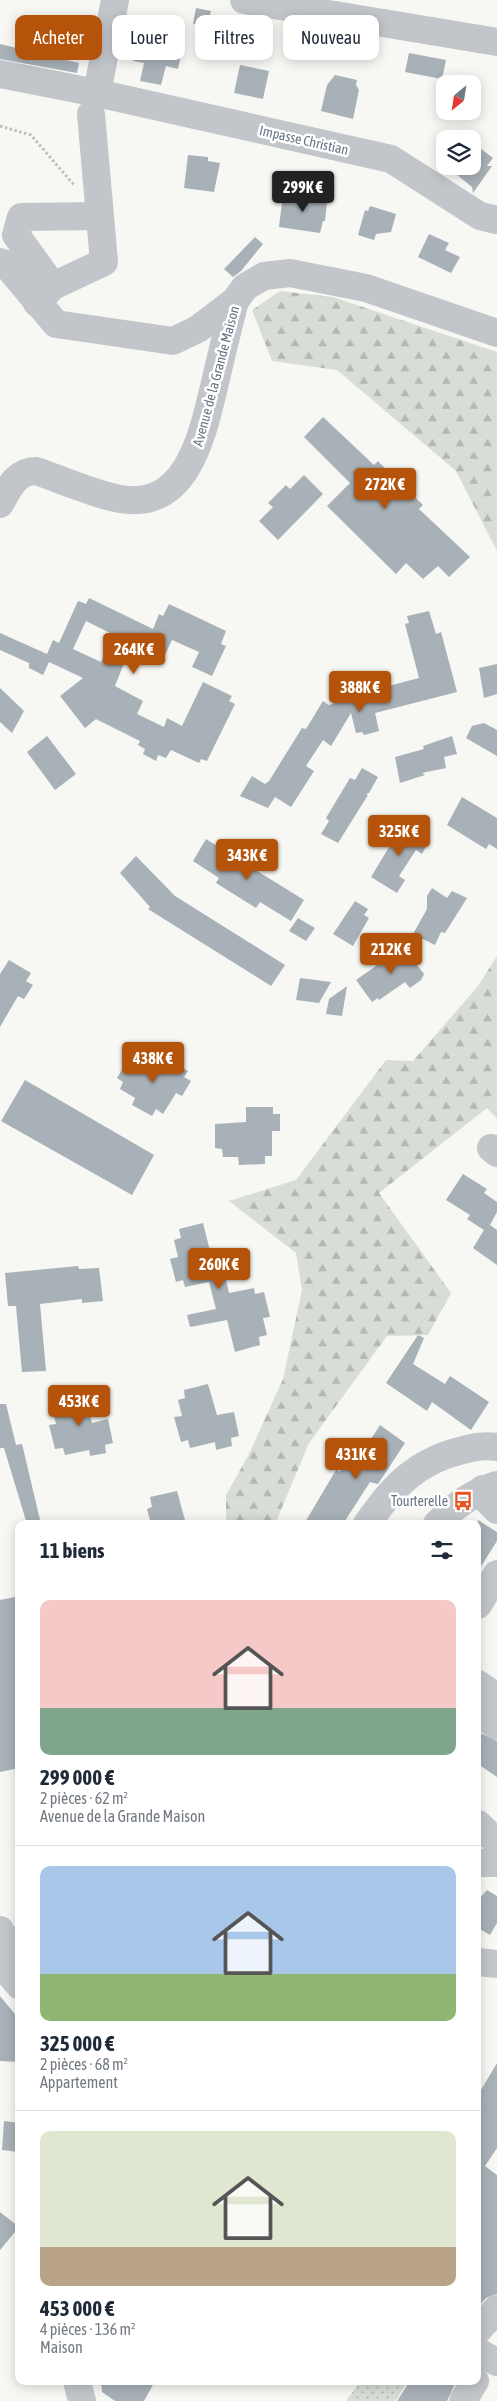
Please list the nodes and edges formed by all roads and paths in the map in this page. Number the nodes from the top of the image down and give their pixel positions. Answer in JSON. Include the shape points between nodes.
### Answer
{"nodes":[{"id":1,"x":115,"y":0,"type":"edge"},
{"id":2,"x":244,"y":0,"type":"edge"},
{"id":3,"x":497,"y":42,"type":"edge"},
{"id":4,"x":0,"y":74,"type":"edge"},
{"id":5,"x":94,"y":103,"type":"junction"},
{"id":6,"x":0,"y":126,"type":"edge"},
{"id":7,"x":75,"y":186,"type":"dead end"},
{"id":8,"x":100,"y":216,"type":"junction"},
{"id":9,"x":497,"y":220,"type":"edge"},
{"id":10,"x":0,"y":262,"type":"edge"},
{"id":11,"x":45,"y":295,"type":"junction"},
{"id":12,"x":235,"y":301,"type":"junction"},
{"id":13,"x":497,"y":333,"type":"edge"},
{"id":14,"x":4,"y":496,"type":"edge"},
{"id":15,"x":497,"y":1446,"type":"edge"},
{"id":16,"x":492,"y":1495,"type":"edge"},
{"id":17,"x":370,"y":1520,"type":"edge"},
{"id":18,"x":441,"y":1520,"type":"edge"},
{"id":19,"x":497,"y":1574,"type":"edge"},
{"id":20,"x":481,"y":1600,"type":"edge"},
{"id":21,"x":481,"y":1686,"type":"edge"},
{"id":22,"x":497,"y":1697,"type":"edge"},
{"id":23,"x":481,"y":1715,"type":"edge"},
{"id":24,"x":497,"y":1726,"type":"edge"},
{"id":25,"x":481,"y":1827,"type":"edge"},
{"id":26,"x":497,"y":1842,"type":"edge"},
{"id":27,"x":497,"y":1848,"type":"edge"},
{"id":28,"x":481,"y":1849,"type":"edge"},
{"id":29,"x":481,"y":1863,"type":"edge"},
{"id":30,"x":497,"y":1863,"type":"edge"},
{"id":31,"x":0,"y":1930,"type":"edge"},
{"id":32,"x":481,"y":1962,"type":"edge"},
{"id":33,"x":497,"y":1964,"type":"edge"},
{"id":34,"x":9,"y":1973,"type":"edge"},
{"id":35,"x":497,"y":2309,"type":"edge"},
{"id":36,"x":481,"y":2327,"type":"edge"},
{"id":37,"x":78,"y":2385,"type":"edge"},
{"id":38,"x":472,"y":2385,"type":"edge"},
{"id":39,"x":82,"y":2401,"type":"edge"},
{"id":40,"x":463,"y":2401,"type":"edge"}],
"edges":[{"from":1,"to":5,"type":"street"},
{"from":2,"to":3,"type":"street"},
{"from":4,"to":5,"type":"street","name":"Impasse Christian"},
{"from":5,"to":8,"type":"street"},
{"from":5,"to":9,"type":"street","name":"Impasse Christian","via":[[391,159],[480,216]]},
{"from":6,"to":7,"type":"path","via":[[31,135]]},
{"from":8,"to":11,"type":"street","via":[[104,262]]},
{"from":8,"to":11,"type":"street","via":[[21,217],[16,235]]},
{"from":10,"to":11,"type":"street"},
{"from":11,"to":12,"type":"street","via":[[56,324],[173,341],[198,329]]},
{"from":12,"to":13,"type":"street","name":"Avenue de la Grande Maison","via":[[245,287],[264,276],[290,273],[366,288]]},
{"from":12,"to":14,"type":"street","name":"Avenue de la Grande Maison","via":[[201,438],[182,475],[170,487],[154,496],[120,499],[36,471],[27,471],[18,476]]},
{"from":15,"to":17,"type":"street","via":[[485,1445],[439,1456],[413,1472],[385,1498]]},
{"from":16,"to":18,"type":"street","via":[[462,1501]]},
{"from":19,"to":20,"type":"street"},
{"from":21,"to":22,"type":"street"},
{"from":23,"to":24,"type":"street"},
{"from":25,"to":26,"type":"street"},
{"from":27,"to":28,"type":"street"},
{"from":29,"to":30,"type":"street"},
{"from":31,"to":34,"type":"street"},
{"from":32,"to":33,"type":"street"},
{"from":35,"to":36,"type":"street"},
{"from":37,"to":39,"type":"street"},
{"from":38,"to":40,"type":"street"}]}
